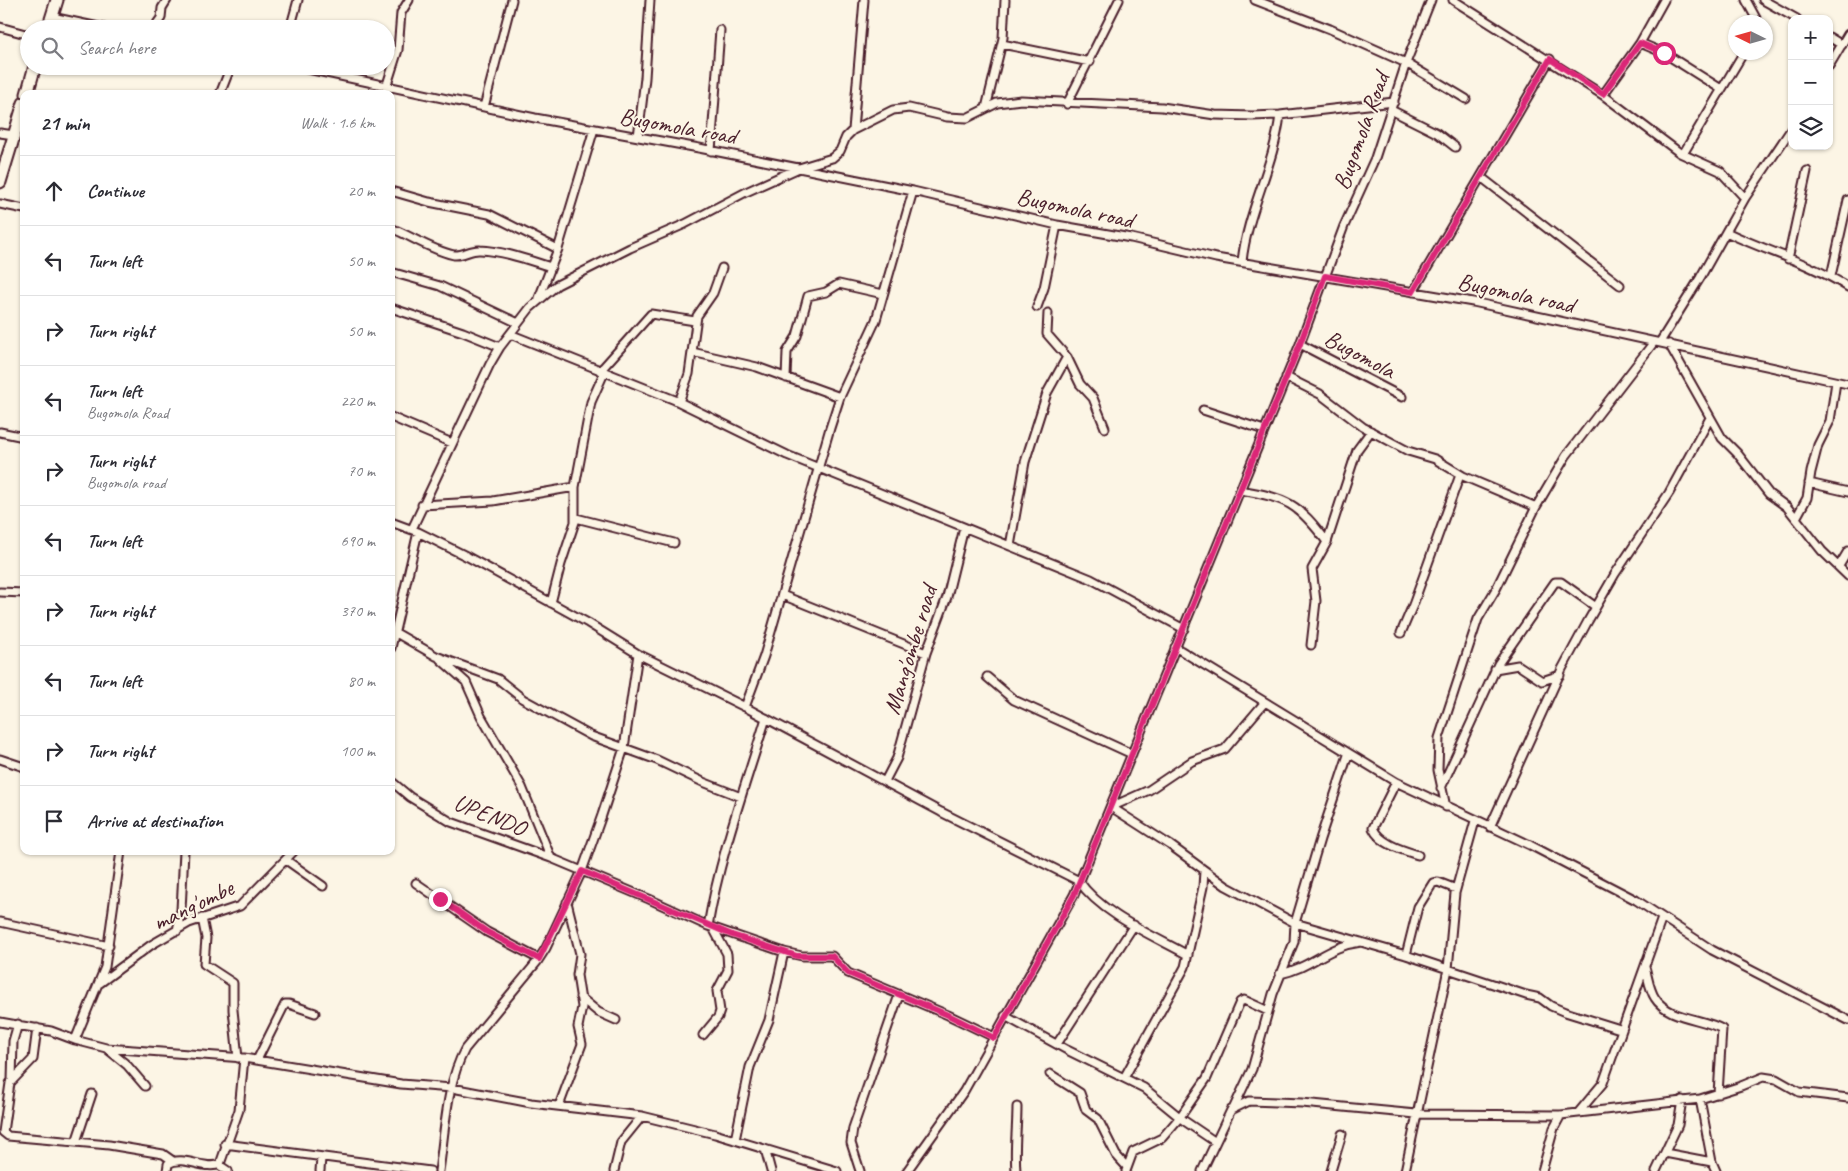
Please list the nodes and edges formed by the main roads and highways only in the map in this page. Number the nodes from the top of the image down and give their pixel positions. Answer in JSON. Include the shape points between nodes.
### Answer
{"nodes":[{"id":1,"x":57,"y":0,"type":"edge"},
{"id":2,"x":51,"y":20,"type":"edge"},
{"id":3,"x":32,"y":75,"type":"edge"},
{"id":4,"x":28,"y":90,"type":"edge"},
{"id":5,"x":20,"y":116,"type":"edge"},
{"id":6,"x":0,"y":182,"type":"edge"}],
"edges":[{"from":1,"to":2,"type":"highway"},
{"from":3,"to":4,"type":"highway"},
{"from":5,"to":6,"type":"highway"}]}
